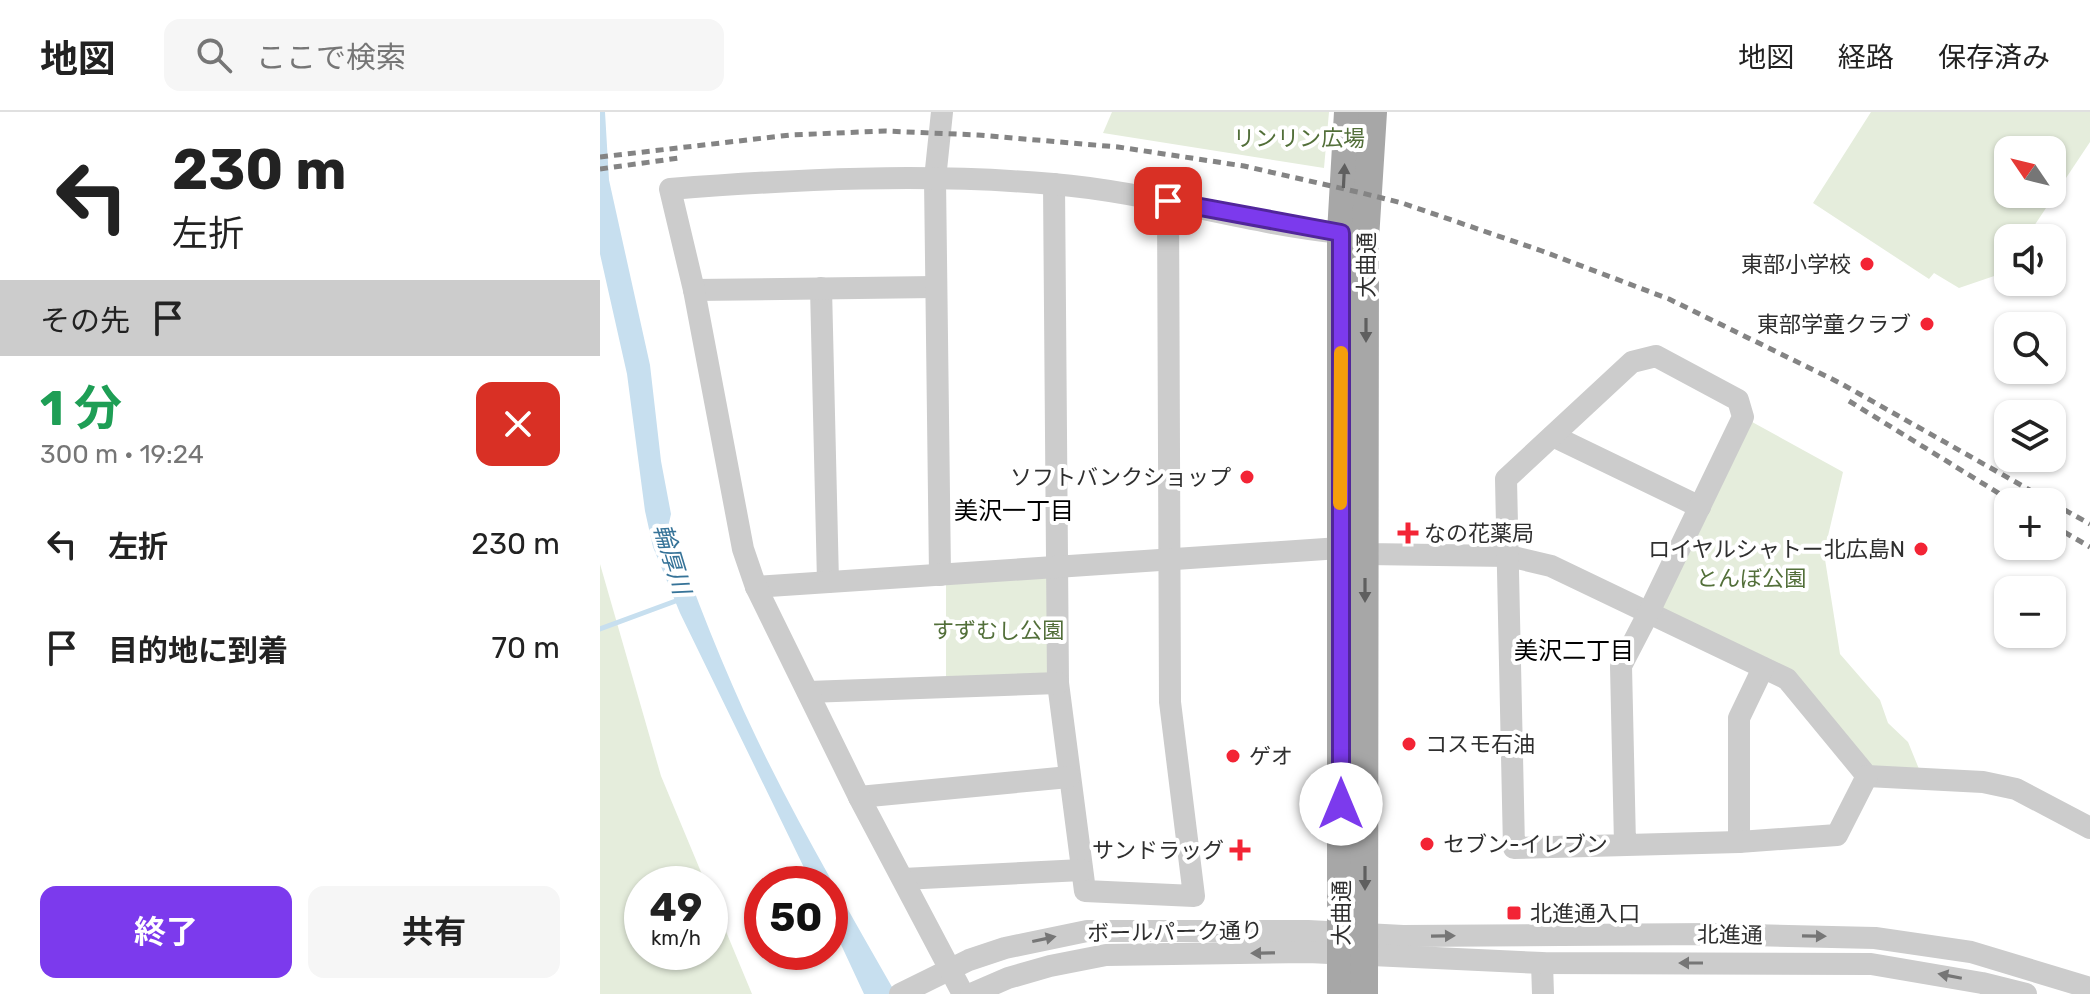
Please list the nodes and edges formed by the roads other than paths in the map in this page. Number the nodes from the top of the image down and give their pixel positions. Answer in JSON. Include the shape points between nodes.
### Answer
{"nodes":[{"id":1,"x":942,"y":112,"type":"edge"},
{"id":2,"x":1348,"y":112,"type":"edge"},
{"id":3,"x":1373,"y":112,"type":"edge"},
{"id":4,"x":935,"y":179,"type":"junction"},
{"id":5,"x":1054,"y":184,"type":"junction"},
{"id":6,"x":1168,"y":201,"type":"junction"},
{"id":7,"x":1341,"y":233,"type":"junction"},
{"id":8,"x":935,"y":287,"type":"junction"},
{"id":9,"x":821,"y":288,"type":"junction"},
{"id":10,"x":694,"y":290,"type":"junction"},
{"id":11,"x":1553,"y":436,"type":"junction"},
{"id":12,"x":1700,"y":507,"type":"junction"},
{"id":13,"x":1353,"y":551,"type":"junction"},
{"id":14,"x":1509,"y":556,"type":"junction"},
{"id":15,"x":1167,"y":559,"type":"junction"},
{"id":16,"x":1056,"y":567,"type":"junction"},
{"id":17,"x":940,"y":575,"type":"junction"},
{"id":18,"x":828,"y":582,"type":"junction"},
{"id":19,"x":756,"y":587,"type":"junction"},
{"id":20,"x":1648,"y":614,"type":"junction"},
{"id":21,"x":1763,"y":668,"type":"junction"},
{"id":22,"x":1058,"y":683,"type":"junction"},
{"id":23,"x":808,"y":692,"type":"junction"},
{"id":24,"x":1867,"y":776,"type":"junction"},
{"id":25,"x":1069,"y":777,"type":"junction"},
{"id":26,"x":859,"y":797,"type":"junction"},
{"id":27,"x":2090,"y":828,"type":"edge"},
{"id":28,"x":1739,"y":842,"type":"junction"},
{"id":29,"x":1625,"y":844,"type":"junction"},
{"id":30,"x":1082,"y":870,"type":"junction"},
{"id":31,"x":903,"y":879,"type":"junction"},
{"id":32,"x":1353,"y":944,"type":"junction"},
{"id":33,"x":1542,"y":963,"type":"junction"},
{"id":34,"x":2090,"y":988,"type":"edge"},
{"id":35,"x":979,"y":991,"type":"edge"},
{"id":36,"x":900,"y":994,"type":"edge"},
{"id":37,"x":963,"y":994,"type":"edge"},
{"id":38,"x":1341,"y":994,"type":"edge"},
{"id":39,"x":1364,"y":994,"type":"edge"},
{"id":40,"x":1543,"y":994,"type":"edge"},
{"id":41,"x":2026,"y":994,"type":"edge"}],
"edges":[{"from":1,"to":4,"type":"street"},
{"from":7,"to":2,"type":"main road","name":"大曲通","one_way":true},
{"from":3,"to":13,"type":"main road","name":"大曲通","one_way":true},
{"from":4,"to":5,"type":"street"},
{"from":4,"to":8,"type":"street"},
{"from":4,"to":10,"type":"street","via":[[794,179],[670,189]]},
{"from":5,"to":6,"type":"street"},
{"from":5,"to":16,"type":"street"},
{"from":6,"to":7,"type":"street"},
{"from":6,"to":15,"type":"street"},
{"from":7,"to":13,"type":"main road","name":"大曲通"},
{"from":8,"to":9,"type":"street"},
{"from":8,"to":17,"type":"street"},
{"from":9,"to":10,"type":"street"},
{"from":9,"to":18,"type":"street"},
{"from":10,"to":19,"type":"street","via":[[743,549]]},
{"from":11,"to":12,"type":"street"},
{"from":11,"to":12,"type":"street","via":[[1632,362],[1656,356],[1738,400],[1743,417]]},
{"from":11,"to":14,"type":"street","via":[[1506,479]]},
{"from":12,"to":20,"type":"street"},
{"from":13,"to":14,"type":"street"},
{"from":13,"to":15,"type":"street"},
{"from":13,"to":32,"type":"main road","name":"大曲通"},
{"from":14,"to":20,"type":"street","via":[[1551,566]]},
{"from":14,"to":29,"type":"street","via":[[1514,848]]},
{"from":15,"to":16,"type":"street"},
{"from":15,"to":30,"type":"street","via":[[1170,702],[1194,896],[1085,891]]},
{"from":16,"to":17,"type":"street"},
{"from":16,"to":22,"type":"street"},
{"from":17,"to":18,"type":"street"},
{"from":18,"to":19,"type":"street"},
{"from":19,"to":23,"type":"street"},
{"from":20,"to":21,"type":"street"},
{"from":20,"to":29,"type":"street","via":[[1621,666]]},
{"from":21,"to":24,"type":"street","via":[[1787,679]]},
{"from":21,"to":28,"type":"street","via":[[1739,718]]},
{"from":22,"to":23,"type":"street"},
{"from":22,"to":25,"type":"street"},
{"from":23,"to":26,"type":"street"},
{"from":24,"to":27,"type":"street","via":[[1983,782],[2016,789]]},
{"from":24,"to":28,"type":"street","via":[[1837,835]]},
{"from":25,"to":26,"type":"street"},
{"from":25,"to":30,"type":"street"},
{"from":26,"to":31,"type":"street"},
{"from":28,"to":29,"type":"street"},
{"from":30,"to":31,"type":"street"},
{"from":31,"to":37,"type":"street"},
{"from":32,"to":33,"type":"street","name":"北進通","via":[[1401,958]]},
{"from":32,"to":34,"type":"street","name":"北進通","one_way":true,"via":[[1403,936],[1875,938],[1971,952]]},
{"from":32,"to":35,"type":"street","name":"ボールパーク通り","one_way":true,"via":[[1106,955],[1050,966]]},
{"from":36,"to":32,"type":"street","name":"ボールパーク通り","one_way":true,"via":[[969,960],[1087,931]]},
{"from":32,"to":38,"type":"main road","name":"大曲通"},
{"from":32,"to":39,"type":"main road","name":"大曲通"},
{"from":33,"to":40,"type":"street"},
{"from":41,"to":33,"type":"street","name":"北進通","one_way":true,"via":[[1871,964]]}]}
